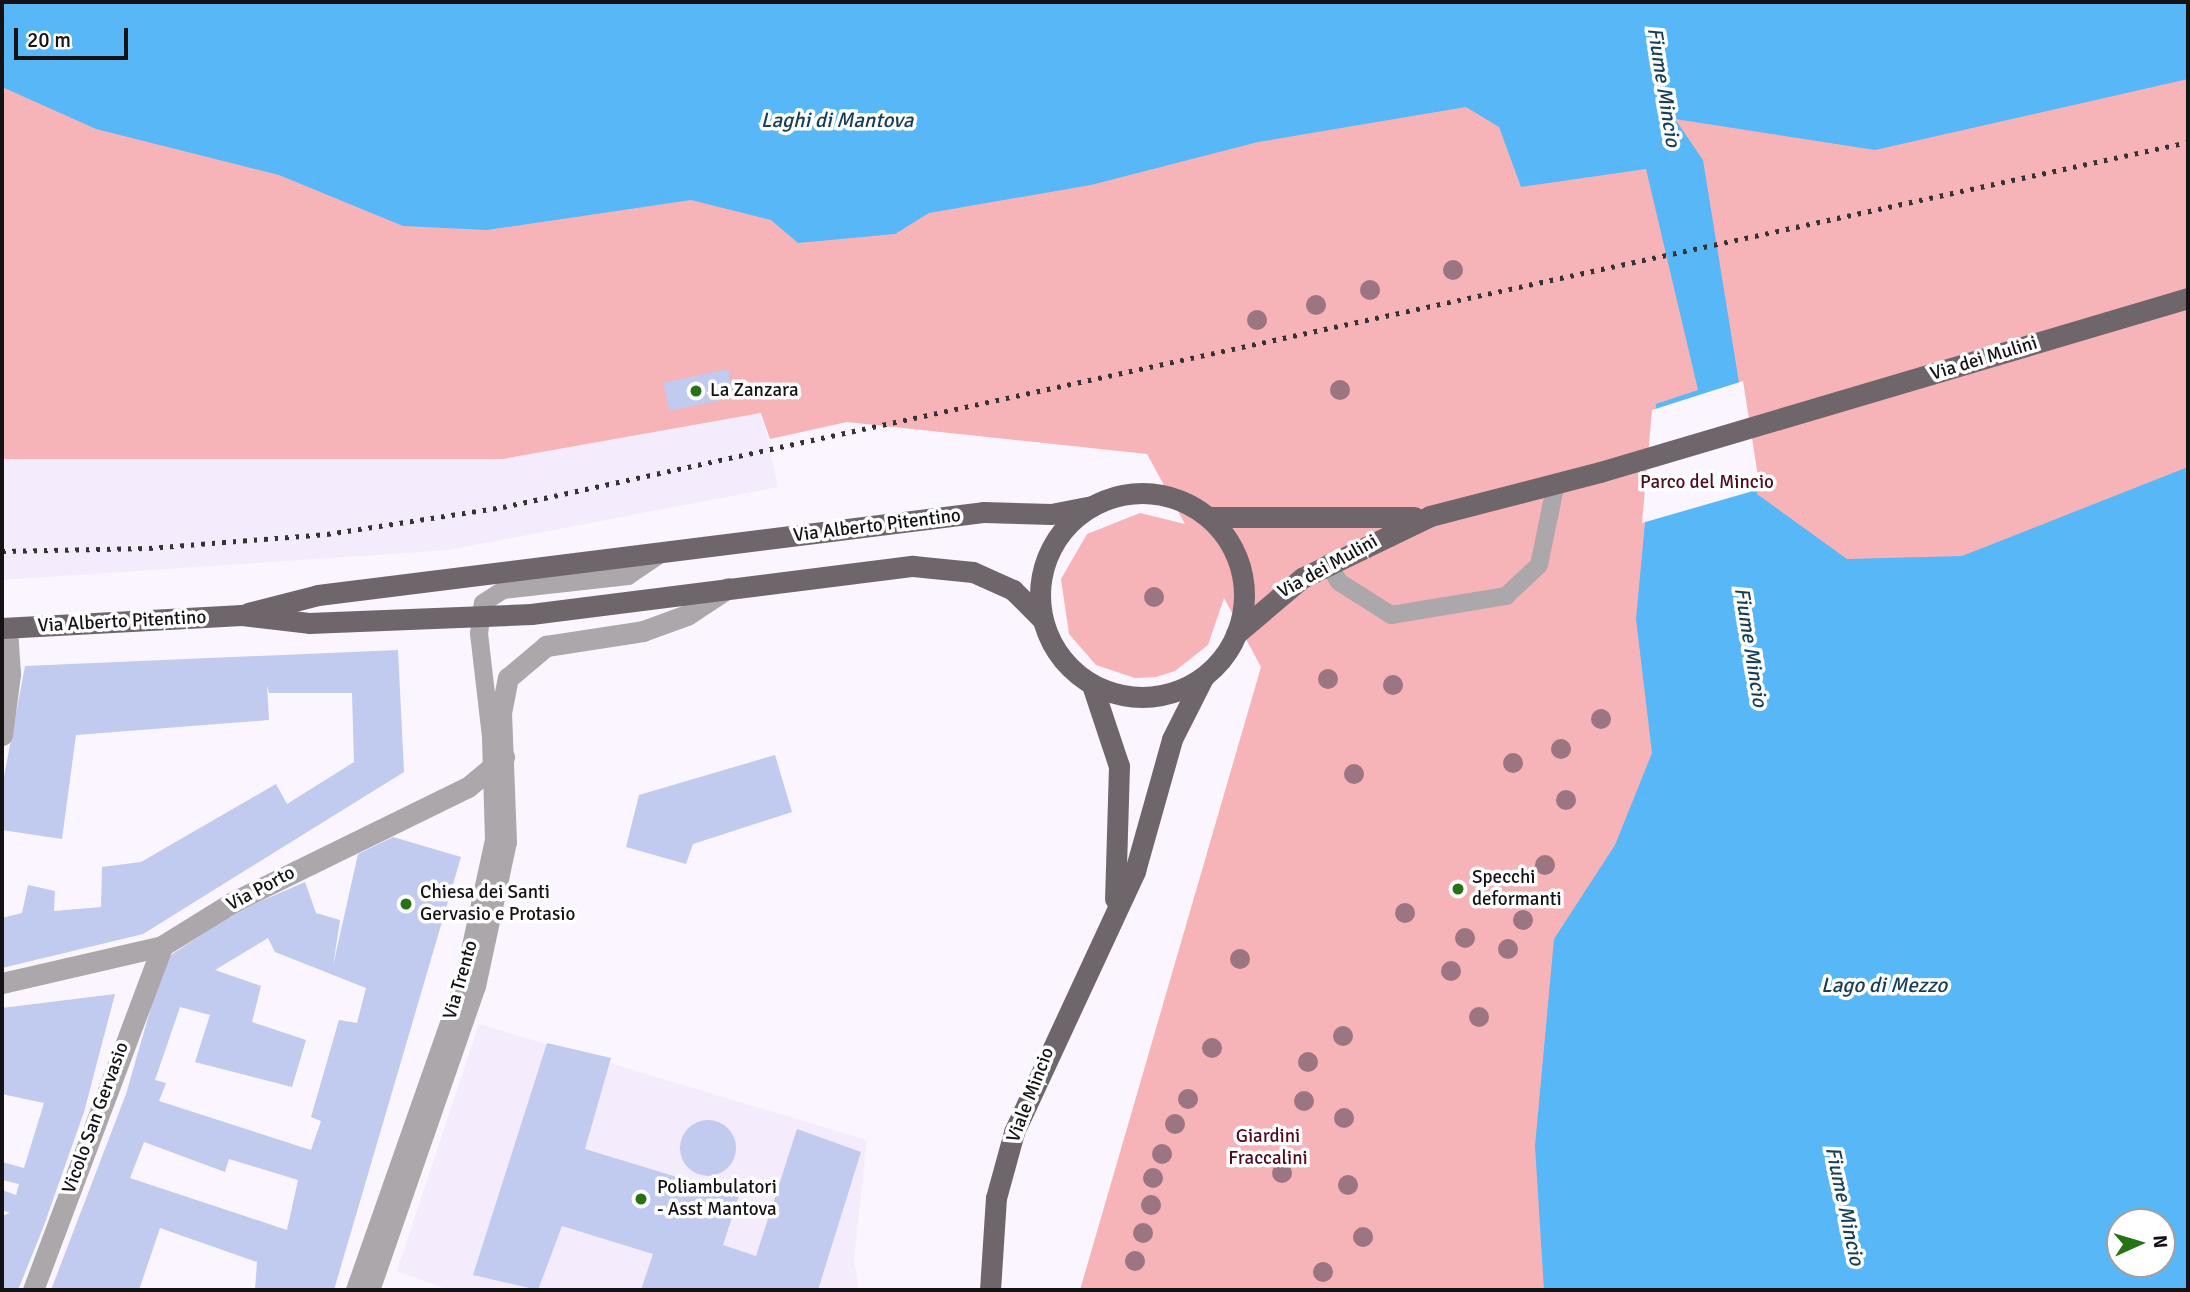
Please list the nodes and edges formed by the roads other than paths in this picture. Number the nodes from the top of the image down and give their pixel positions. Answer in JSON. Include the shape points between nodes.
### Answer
{"nodes":[{"id":1,"x":2188,"y":298,"type":"edge"},
{"id":2,"x":1556,"y":483,"type":"junction"},
{"id":3,"x":1092,"y":506,"type":"junction"},
{"id":4,"x":1430,"y":516,"type":"junction"},
{"id":5,"x":1209,"y":517,"type":"junction"},
{"id":6,"x":662,"y":554,"type":"junction"},
{"id":7,"x":1328,"y":563,"type":"junction"},
{"id":8,"x":728,"y":588,"type":"junction"},
{"id":9,"x":242,"y":615,"type":"junction"},
{"id":10,"x":478,"y":616,"type":"junction"},
{"id":11,"x":1042,"y":619,"type":"junction"},
{"id":12,"x":4,"y":628,"type":"edge"},
{"id":13,"x":1237,"y":634,"type":"junction"},
{"id":14,"x":517,"y":665,"type":"joint"},
{"id":15,"x":1203,"y":678,"type":"junction"},
{"id":16,"x":1092,"y":685,"type":"junction"},
{"id":17,"x":2,"y":734,"type":"edge"},
{"id":18,"x":498,"y":763,"type":"junction"},
{"id":19,"x":1113,"y":911,"type":"junction"},
{"id":20,"x":162,"y":946,"type":"junction"},
{"id":21,"x":2,"y":983,"type":"edge"},
{"id":22,"x":33,"y":1290,"type":"edge"},
{"id":23,"x":355,"y":1290,"type":"edge"},
{"id":24,"x":369,"y":1290,"type":"edge"},
{"id":25,"x":990,"y":1290,"type":"edge"}],
"edges":[{"from":1,"to":2,"type":"main road","name":"Via dei Mulini"},
{"from":2,"to":4,"type":"main road","name":"Via dei Mulini"},
{"from":2,"to":7,"type":"lane","via":[[1539,565],[1506,596],[1391,615],[1339,582]]},
{"from":3,"to":5,"type":"main road","name":"Via dei Mulini","via":[[1143,492],[1167,496]]},
{"from":3,"to":6,"type":"main road","name":"Via Alberto Pitentino","via":[[1051,514],[983,512]]},
{"from":3,"to":11,"type":"main road","name":"Via dei Mulini","via":[[1073,519],[1046,560]]},
{"from":4,"to":5,"type":"main road","name":"Via dei Mulini","via":[[1324,522]]},
{"from":4,"to":7,"type":"main road","name":"Via dei Mulini"},
{"from":5,"to":13,"type":"main road","via":[[1242,576]]},
{"from":6,"to":9,"type":"main road","name":"Via Alberto Pitentino","via":[[318,595]]},
{"from":6,"to":10,"type":"lane","name":"Via Alberto Pitentino","via":[[628,576],[493,593]]},
{"from":7,"to":13,"type":"main road","name":"Via dei Mulini","via":[[1272,598]]},
{"from":8,"to":10,"type":"main road","name":"Via Alberto Pitentino"},
{"from":8,"to":11,"type":"main road","name":"Via Alberto Pitentino","via":[[913,566],[973,572],[1013,590]]},
{"from":8,"to":14,"type":"street","name":"Via Alberto Pitentino","via":[[657,626],[546,646]]},
{"from":9,"to":10,"type":"main road","name":"Via Alberto Pitentino","via":[[309,623]]},
{"from":9,"to":12,"type":"main road","name":"Via Alberto Pitentino"},
{"from":10,"to":18,"type":"lane","name":"Via Trento"},
{"from":11,"to":16,"type":"main road","name":"Via dei Mulini","via":[[1059,656]]},
{"from":12,"to":17,"type":"street","via":[[10,674]]},
{"from":13,"to":15,"type":"main road","name":"Via dei Mulini"},
{"from":14,"to":18,"type":"street","name":"Via Trento","via":[[503,694]]},
{"from":15,"to":16,"type":"main road","name":"Via dei Mulini","via":[[1159,697],[1133,698]]},
{"from":15,"to":19,"type":"main road","name":"Viale Mincio","via":[[1180,717],[1139,861]]},
{"from":16,"to":19,"type":"main road","name":"Viale Mincio","via":[[1121,784]]},
{"from":18,"to":20,"type":"street","name":"Via Porto","via":[[233,902]]},
{"from":18,"to":23,"type":"lane","name":"Via Trento","via":[[494,840],[463,983]]},
{"from":18,"to":24,"type":"street","name":"Via Trento","via":[[506,842],[475,986]]},
{"from":19,"to":25,"type":"main road","name":"Viale Mincio","via":[[1014,1132],[996,1198]]},
{"from":20,"to":21,"type":"street","name":"Via Porto"},
{"from":20,"to":22,"type":"street","name":"Vicolo San Gervasio"}]}
